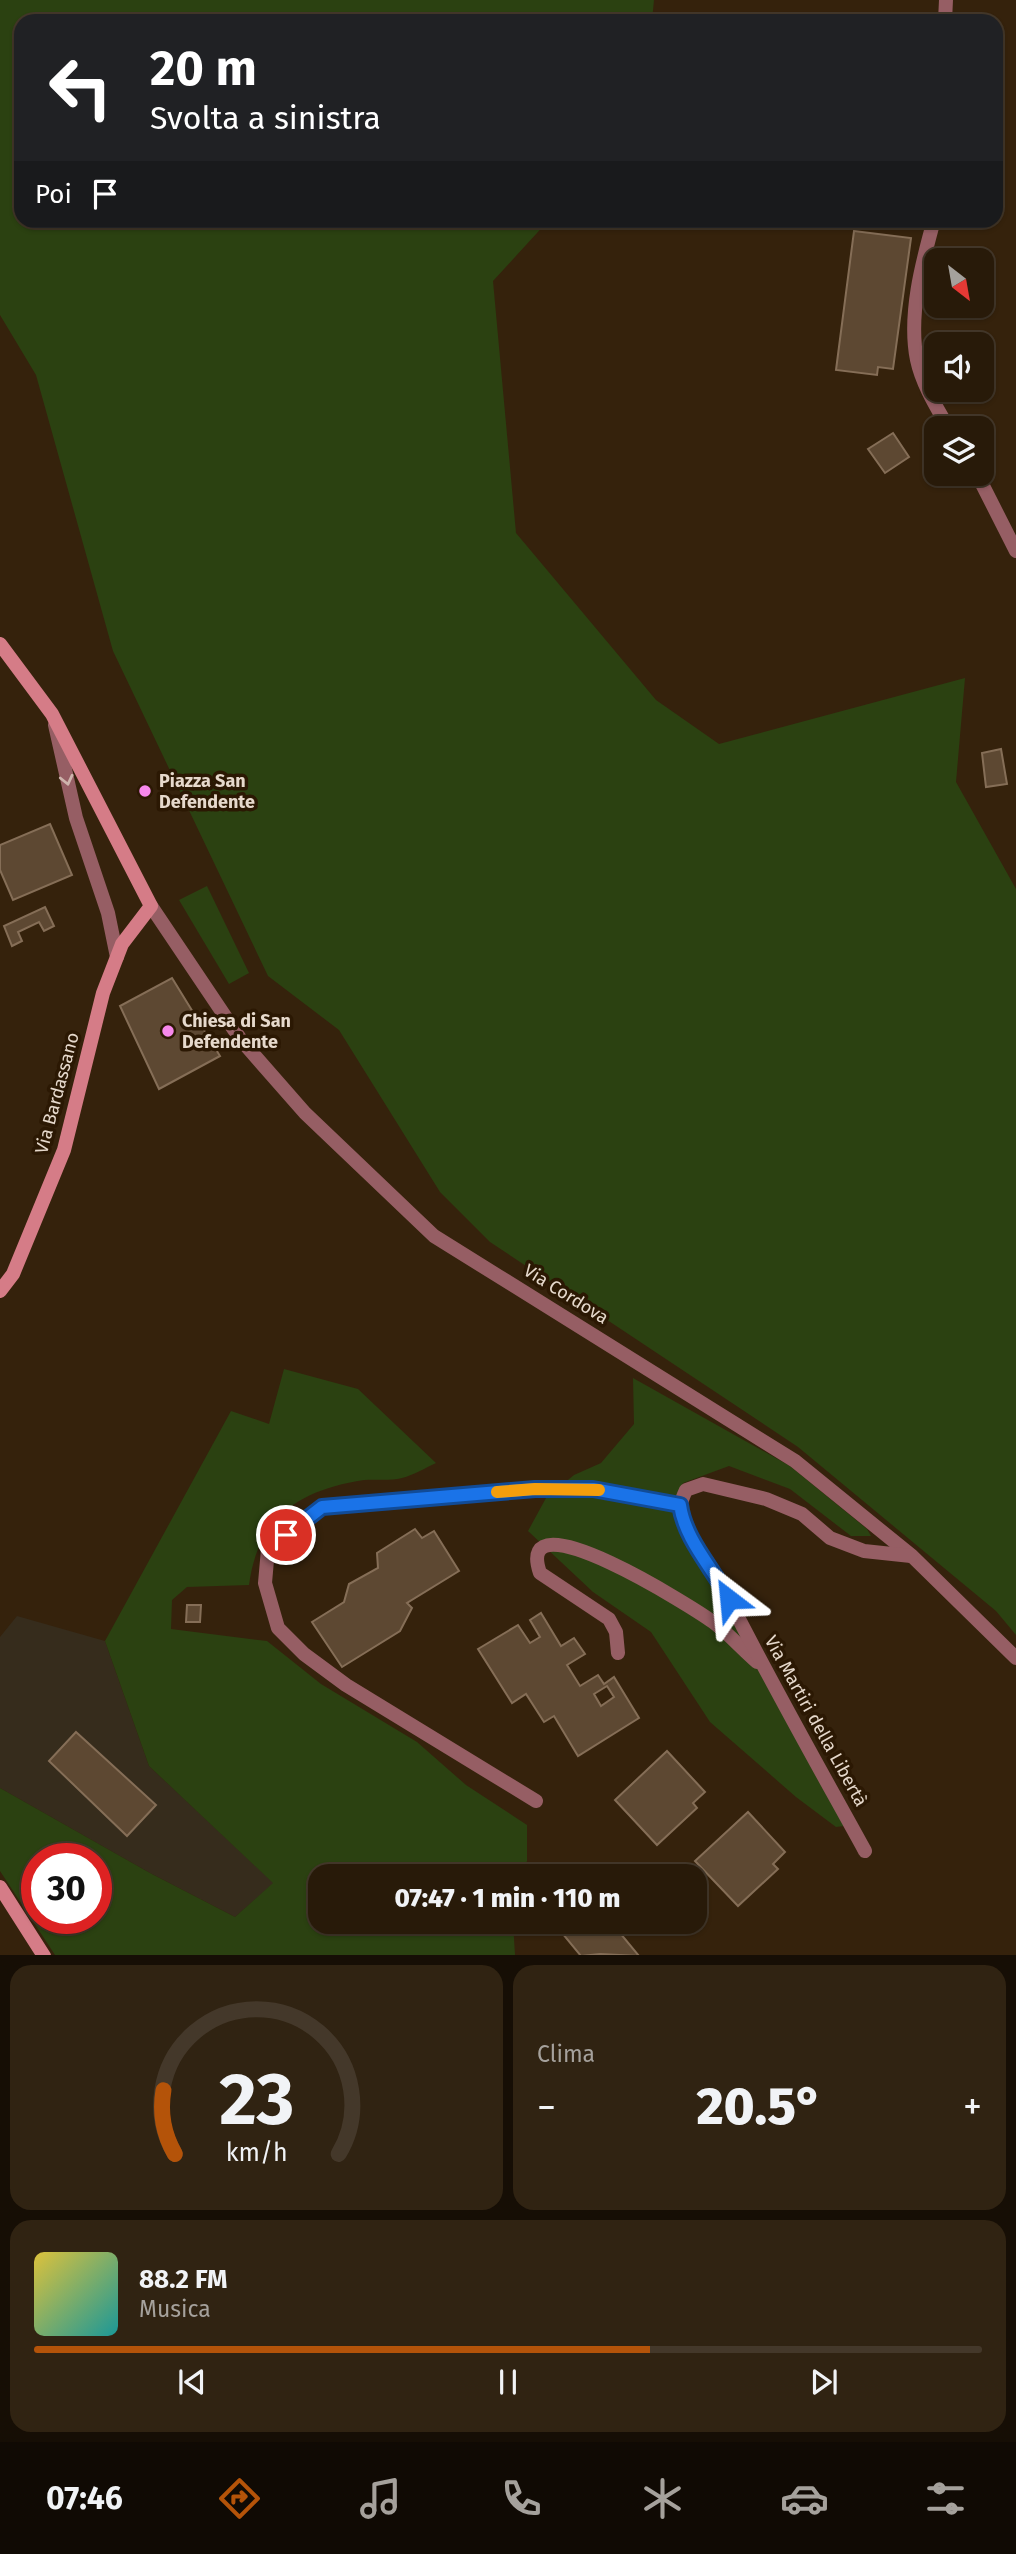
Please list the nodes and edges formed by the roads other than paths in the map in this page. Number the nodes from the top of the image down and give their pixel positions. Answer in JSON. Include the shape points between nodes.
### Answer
{"nodes":[{"id":1,"x":932,"y":228,"type":"edge"},
{"id":2,"x":941,"y":416,"type":"edge"},
{"id":3,"x":983,"y":486,"type":"edge"},
{"id":4,"x":1016,"y":551,"type":"edge"},
{"id":5,"x":0,"y":644,"type":"edge"},
{"id":6,"x":52,"y":714,"type":"junction"},
{"id":7,"x":151,"y":906,"type":"junction"},
{"id":8,"x":117,"y":957,"type":"junction"},
{"id":9,"x":0,"y":1291,"type":"edge"},
{"id":10,"x":680,"y":1505,"type":"junction"},
{"id":11,"x":912,"y":1556,"type":"junction"},
{"id":12,"x":618,"y":1653,"type":"dead end"},
{"id":13,"x":1016,"y":1658,"type":"edge"},
{"id":14,"x":763,"y":1668,"type":"junction"},
{"id":15,"x":536,"y":1801,"type":"dead end"},
{"id":16,"x":865,"y":1851,"type":"dead end"},
{"id":17,"x":0,"y":1887,"type":"edge"},
{"id":18,"x":44,"y":1955,"type":"edge"}],
"edges":[{"from":1,"to":2,"type":"street","via":[[915,316],[917,360]]},
{"from":3,"to":4,"type":"street"},
{"from":5,"to":6,"type":"street"},
{"from":6,"to":7,"type":"street"},
{"from":6,"to":8,"type":"street","one_way":true,"via":[[76,818],[108,913]]},
{"from":7,"to":8,"type":"street","name":"Via Bardassano"},
{"from":7,"to":11,"type":"street","name":"Via Cordova","via":[[241,1040],[305,1113],[434,1236],[795,1461]]},
{"from":8,"to":9,"type":"street","name":"Via Bardassano","via":[[103,993],[64,1150],[13,1273]]},
{"from":10,"to":11,"type":"street","via":[[686,1490],[703,1485],[736,1491],[802,1514],[830,1538],[864,1550]]},
{"from":10,"to":14,"type":"street","name":"Via Martiri della Libertà","via":[[690,1536],[717,1576]]},
{"from":10,"to":15,"type":"street","via":[[593,1489],[535,1489],[322,1507],[268,1549],[265,1583],[278,1628],[304,1654],[346,1685]]},
{"from":11,"to":13,"type":"street","name":"Via Cordova"},
{"from":12,"to":14,"type":"street","via":[[609,1619],[540,1573],[537,1563],[544,1546],[579,1548],[646,1581],[713,1622]]},
{"from":14,"to":16,"type":"street","name":"Via Martiri della Libertà"},
{"from":17,"to":18,"type":"street"}]}
